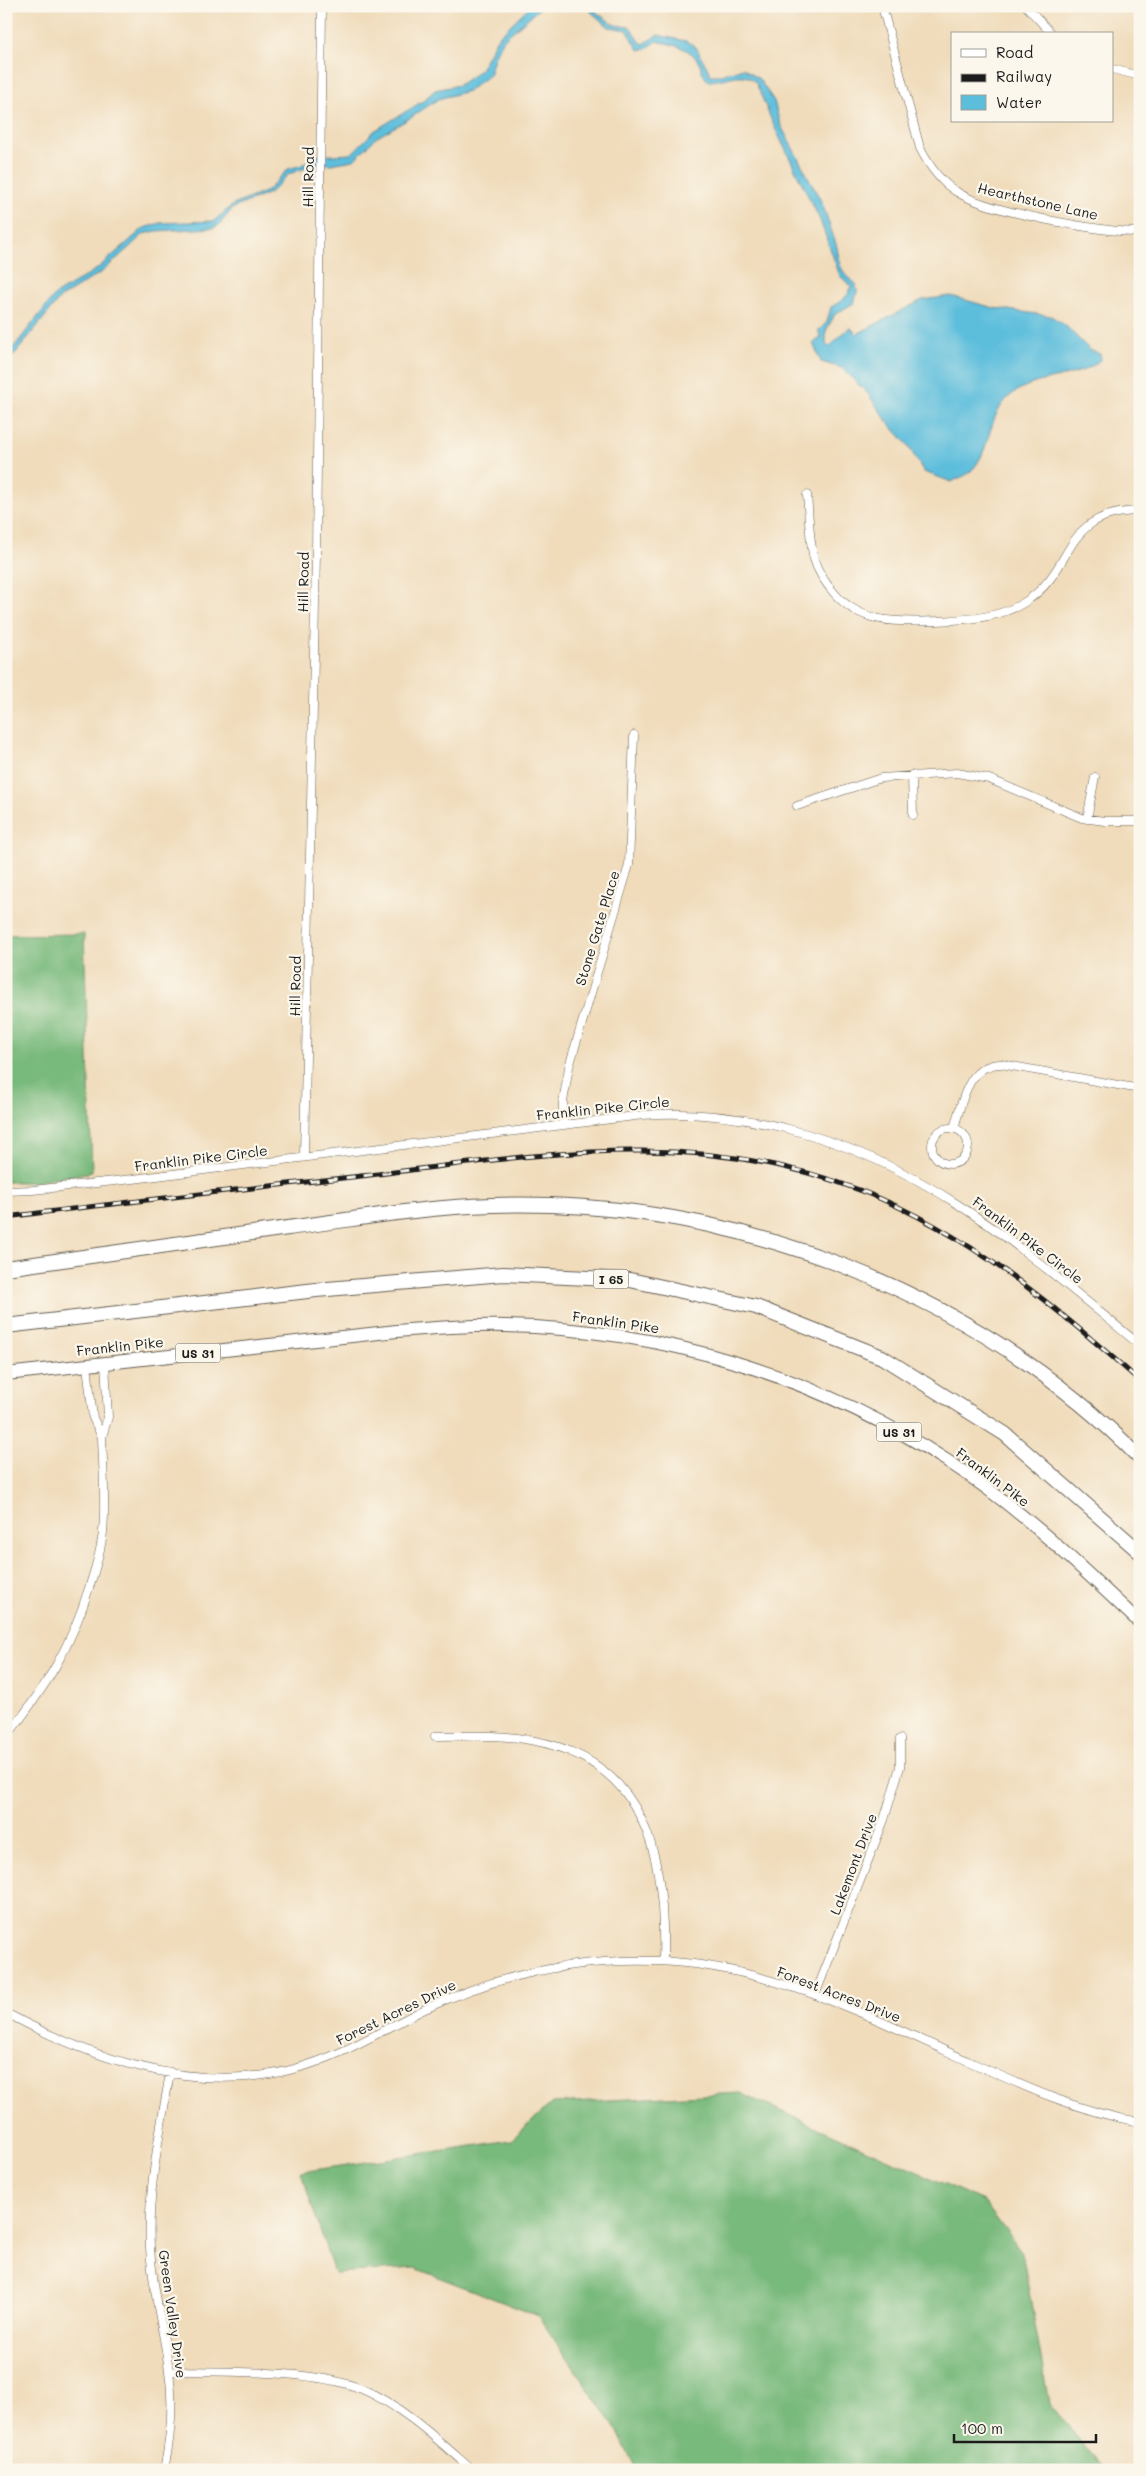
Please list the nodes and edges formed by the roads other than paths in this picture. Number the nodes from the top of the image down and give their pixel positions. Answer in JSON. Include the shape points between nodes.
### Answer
{"nodes":[{"id":1,"x":322,"y":6,"type":"edge"},
{"id":2,"x":882,"y":6,"type":"edge"},
{"id":3,"x":1026,"y":6,"type":"edge"},
{"id":4,"x":1050,"y":32,"type":"edge"},
{"id":5,"x":1114,"y":70,"type":"edge"},
{"id":6,"x":1140,"y":76,"type":"edge"},
{"id":7,"x":1140,"y":232,"type":"edge"},
{"id":8,"x":807,"y":495,"type":"dead end"},
{"id":9,"x":1140,"y":512,"type":"edge"},
{"id":10,"x":634,"y":735,"type":"dead end"},
{"id":11,"x":912,"y":775,"type":"junction"},
{"id":12,"x":1095,"y":777,"type":"dead end"},
{"id":13,"x":797,"y":806,"type":"dead end"},
{"id":14,"x":913,"y":815,"type":"dead end"},
{"id":15,"x":1088,"y":819,"type":"junction"},
{"id":16,"x":1140,"y":820,"type":"edge"},
{"id":17,"x":1140,"y":1089,"type":"edge"},
{"id":18,"x":563,"y":1124,"type":"junction"},
{"id":19,"x":954,"y":1128,"type":"junction"},
{"id":20,"x":304,"y":1157,"type":"junction"},
{"id":21,"x":6,"y":1191,"type":"edge"},
{"id":22,"x":6,"y":1268,"type":"edge"},
{"id":23,"x":6,"y":1326,"type":"edge"},
{"id":24,"x":1140,"y":1345,"type":"edge"},
{"id":25,"x":105,"y":1363,"type":"junction"},
{"id":26,"x":87,"y":1365,"type":"junction"},
{"id":27,"x":6,"y":1374,"type":"edge"},
{"id":28,"x":102,"y":1437,"type":"junction"},
{"id":29,"x":1140,"y":1458,"type":"edge"},
{"id":30,"x":1140,"y":1552,"type":"edge"},
{"id":31,"x":1140,"y":1623,"type":"edge"},
{"id":32,"x":435,"y":1736,"type":"dead end"},
{"id":33,"x":6,"y":1737,"type":"edge"},
{"id":34,"x":900,"y":1739,"type":"dead end"},
{"id":35,"x":663,"y":1961,"type":"junction"},
{"id":36,"x":815,"y":1995,"type":"junction"},
{"id":37,"x":6,"y":2013,"type":"edge"},
{"id":38,"x":170,"y":2072,"type":"junction"},
{"id":39,"x":1140,"y":2122,"type":"edge"},
{"id":40,"x":169,"y":2372,"type":"junction"},
{"id":41,"x":164,"y":2470,"type":"edge"},
{"id":42,"x":472,"y":2470,"type":"edge"}],
"edges":[{"from":1,"to":20,"type":"street","name":"Hill Road"},
{"from":2,"to":7,"type":"street","name":"Hearthstone Lane","via":[[920,148],[932,169],[947,185],[988,206],[1108,230]]},
{"from":3,"to":4,"type":"street"},
{"from":5,"to":6,"type":"street"},
{"from":8,"to":9,"type":"street","via":[[813,552],[823,579],[853,610],[890,622],[978,618],[1014,608],[1048,580],[1091,522],[1118,512]]},
{"from":10,"to":18,"type":"street","name":"Stone Gate Place","via":[[628,865],[570,1066],[563,1102]]},
{"from":11,"to":13,"type":"street","via":[[868,781]]},
{"from":11,"to":14,"type":"street"},
{"from":11,"to":15,"type":"street","via":[[950,773],[980,776]]},
{"from":12,"to":15,"type":"street"},
{"from":15,"to":16,"type":"street"},
{"from":17,"to":19,"type":"street","via":[[1001,1064],[989,1065],[969,1082]]},
{"from":18,"to":20,"type":"street","name":"Franklin Pike Circle"},
{"from":18,"to":24,"type":"street","name":"Franklin Pike Circle","via":[[669,1113],[733,1116],[818,1137],[870,1156],[923,1182],[995,1228]]},
{"from":19,"to":19,"type":"street","via":[[941,1130],[932,1142],[935,1156],[946,1164],[958,1162],[967,1150],[965,1137]]},
{"from":20,"to":21,"type":"street","name":"Franklin Pike Circle"},
{"from":22,"to":29,"type":"highway","via":[[448,1208],[543,1205],[663,1216],[781,1244],[847,1266],[910,1294],[1029,1365],[1084,1407]]},
{"from":23,"to":30,"type":"highway","number":"I 65","via":[[316,1290],[503,1274],[630,1280],[756,1307],[882,1357],[1005,1434]]},
{"from":25,"to":26,"type":"main road","name":"Franklin Pike","number":"US 31"},
{"from":25,"to":28,"type":"street","via":[[108,1416]]},
{"from":25,"to":31,"type":"main road","name":"Franklin Pike","number":"US 31","via":[[397,1331],[496,1326],[597,1333],[700,1352],[825,1395],[868,1415],[949,1462],[1024,1519]]},
{"from":26,"to":27,"type":"main road","name":"Franklin Pike","number":"US 31"},
{"from":26,"to":28,"type":"street","via":[[93,1418]]},
{"from":28,"to":33,"type":"street","via":[[103,1532],[85,1600],[54,1673]]},
{"from":32,"to":35,"type":"street","via":[[487,1736],[541,1742],[578,1756],[614,1780],[641,1816],[655,1854],[662,1906]]},
{"from":34,"to":36,"type":"street","name":"Lakemont Drive","via":[[900,1767],[884,1820]]},
{"from":35,"to":36,"type":"street","name":"Forest Acres Drive","via":[[760,1977]]},
{"from":35,"to":38,"type":"street","name":"Forest Acres Drive","via":[[583,1964],[499,1981],[429,2008],[330,2057],[288,2071],[232,2077]]},
{"from":36,"to":39,"type":"street","name":"Forest Acres Drive","via":[[1038,2092],[1096,2112]]},
{"from":37,"to":38,"type":"street","name":"Forest Acres Drive","via":[[86,2050]]},
{"from":38,"to":40,"type":"street","name":"Green Valley Drive","via":[[150,2232],[153,2277]]},
{"from":40,"to":41,"type":"street","name":"Green Valley Drive","via":[[171,2428]]},
{"from":40,"to":42,"type":"street","via":[[310,2378],[350,2385],[391,2406]]}]}
